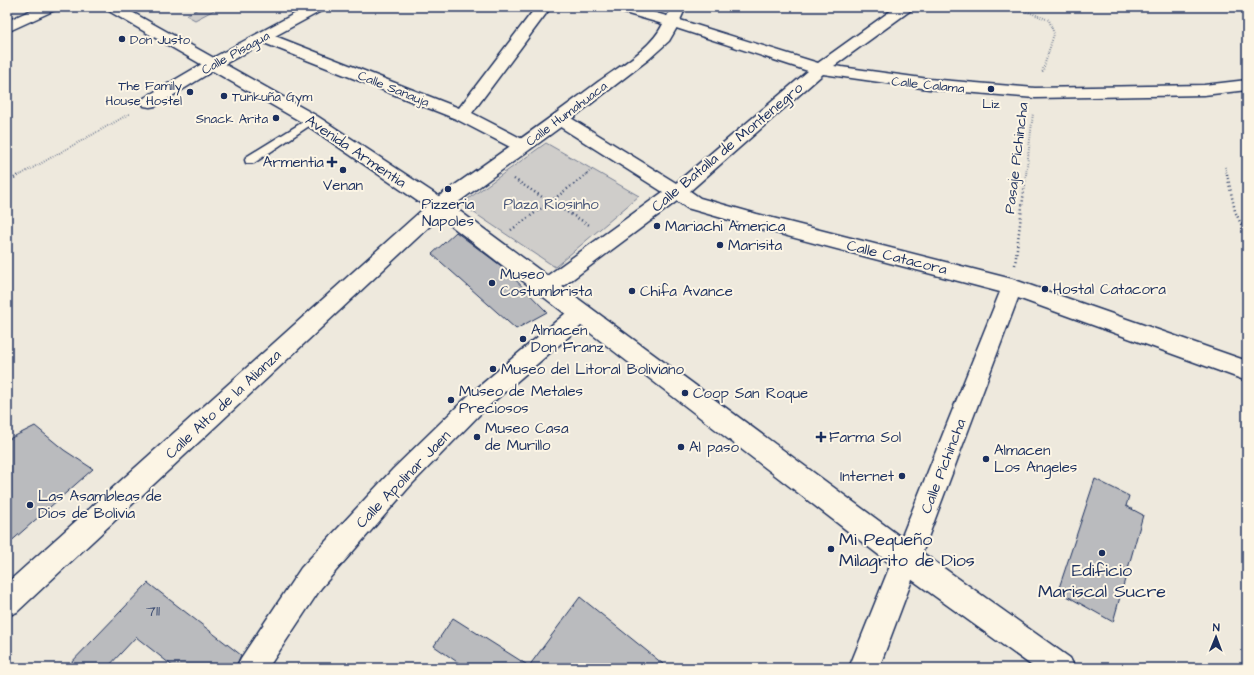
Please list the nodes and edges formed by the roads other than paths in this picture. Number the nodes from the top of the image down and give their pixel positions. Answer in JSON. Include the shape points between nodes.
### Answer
{"nodes":[{"id":1,"x":50,"y":7,"type":"edge"},
{"id":2,"x":112,"y":7,"type":"edge"},
{"id":3,"x":318,"y":7,"type":"edge"},
{"id":4,"x":544,"y":7,"type":"edge"},
{"id":5,"x":619,"y":7,"type":"edge"},
{"id":6,"x":679,"y":7,"type":"edge"},
{"id":7,"x":906,"y":7,"type":"edge"},
{"id":8,"x":672,"y":22,"type":"junction"},
{"id":9,"x":7,"y":27,"type":"edge"},
{"id":10,"x":263,"y":37,"type":"junction"},
{"id":11,"x":213,"y":64,"type":"junction"},
{"id":12,"x":820,"y":69,"type":"junction"},
{"id":13,"x":1247,"y":85,"type":"edge"},
{"id":14,"x":150,"y":102,"type":"road end"},
{"id":15,"x":462,"y":115,"type":"junction"},
{"id":16,"x":560,"y":119,"type":"junction"},
{"id":17,"x":311,"y":120,"type":"junction"},
{"id":18,"x":522,"y":146,"type":"junction"},
{"id":19,"x":250,"y":160,"type":"dead end"},
{"id":20,"x":677,"y":192,"type":"junction"},
{"id":21,"x":439,"y":206,"type":"junction"},
{"id":22,"x":547,"y":287,"type":"junction"},
{"id":23,"x":1012,"y":287,"type":"junction"},
{"id":24,"x":581,"y":313,"type":"junction"},
{"id":25,"x":1247,"y":371,"type":"edge"},
{"id":26,"x":907,"y":559,"type":"junction"},
{"id":27,"x":7,"y":602,"type":"edge"},
{"id":28,"x":251,"y":668,"type":"edge"},
{"id":29,"x":864,"y":668,"type":"edge"},
{"id":30,"x":1060,"y":668,"type":"edge"}],
"edges":[{"from":1,"to":9,"type":"street"},
{"from":2,"to":11,"type":"street","name":"Avenida Armentia"},
{"from":3,"to":10,"type":"street","name":"Calle Pisagua"},
{"from":4,"to":15,"type":"street"},
{"from":5,"to":8,"type":"street","name":"Calle Calama"},
{"from":6,"to":8,"type":"street","name":"Calle Humahuaca"},
{"from":7,"to":12,"type":"street","name":"Calle Batalla de Montenegro"},
{"from":8,"to":12,"type":"street","name":"Calle Calama"},
{"from":8,"to":16,"type":"street","name":"Calle Humahuaca","via":[[664,38]]},
{"from":10,"to":11,"type":"street","name":"Calle Pisagua"},
{"from":10,"to":15,"type":"street","name":"Calle Sanauja"},
{"from":11,"to":14,"type":"street","name":"Calle Pisagua"},
{"from":11,"to":17,"type":"street","name":"Avenida Armentia"},
{"from":12,"to":13,"type":"street","name":"Calle Calama","via":[[929,84],[1036,93],[1204,90]]},
{"from":12,"to":20,"type":"street","name":"Calle Batalla de Montenegro"},
{"from":15,"to":18,"type":"street","name":"Calle Sanauja"},
{"from":16,"to":18,"type":"street","name":"Calle Humahuaca"},
{"from":16,"to":20,"type":"street","name":"Calle Catacora"},
{"from":17,"to":19,"type":"lane"},
{"from":17,"to":21,"type":"street","name":"Avenida Armentia"},
{"from":18,"to":21,"type":"street","name":"Calle Humahuaca"},
{"from":20,"to":22,"type":"street","name":"Calle Batalla de Montenegro"},
{"from":20,"to":23,"type":"street","name":"Calle Catacora","via":[[694,203],[757,221]]},
{"from":21,"to":22,"type":"street","name":"Avenida Armentia"},
{"from":21,"to":27,"type":"street","name":"Calle Alto de la Alianza"},
{"from":22,"to":24,"type":"street","name":"Avenida Armentia"},
{"from":23,"to":25,"type":"street","name":"Calle Catacora"},
{"from":23,"to":26,"type":"street","name":"Calle Pichincha"},
{"from":24,"to":26,"type":"street","name":"Avenida Armentia"},
{"from":24,"to":28,"type":"street","name":"Calle Apolinar Jaen","via":[[477,402],[402,477],[310,578]]},
{"from":26,"to":29,"type":"street","name":"Calle Pichincha"},
{"from":26,"to":30,"type":"street","name":"Avenida Armentia"}]}
